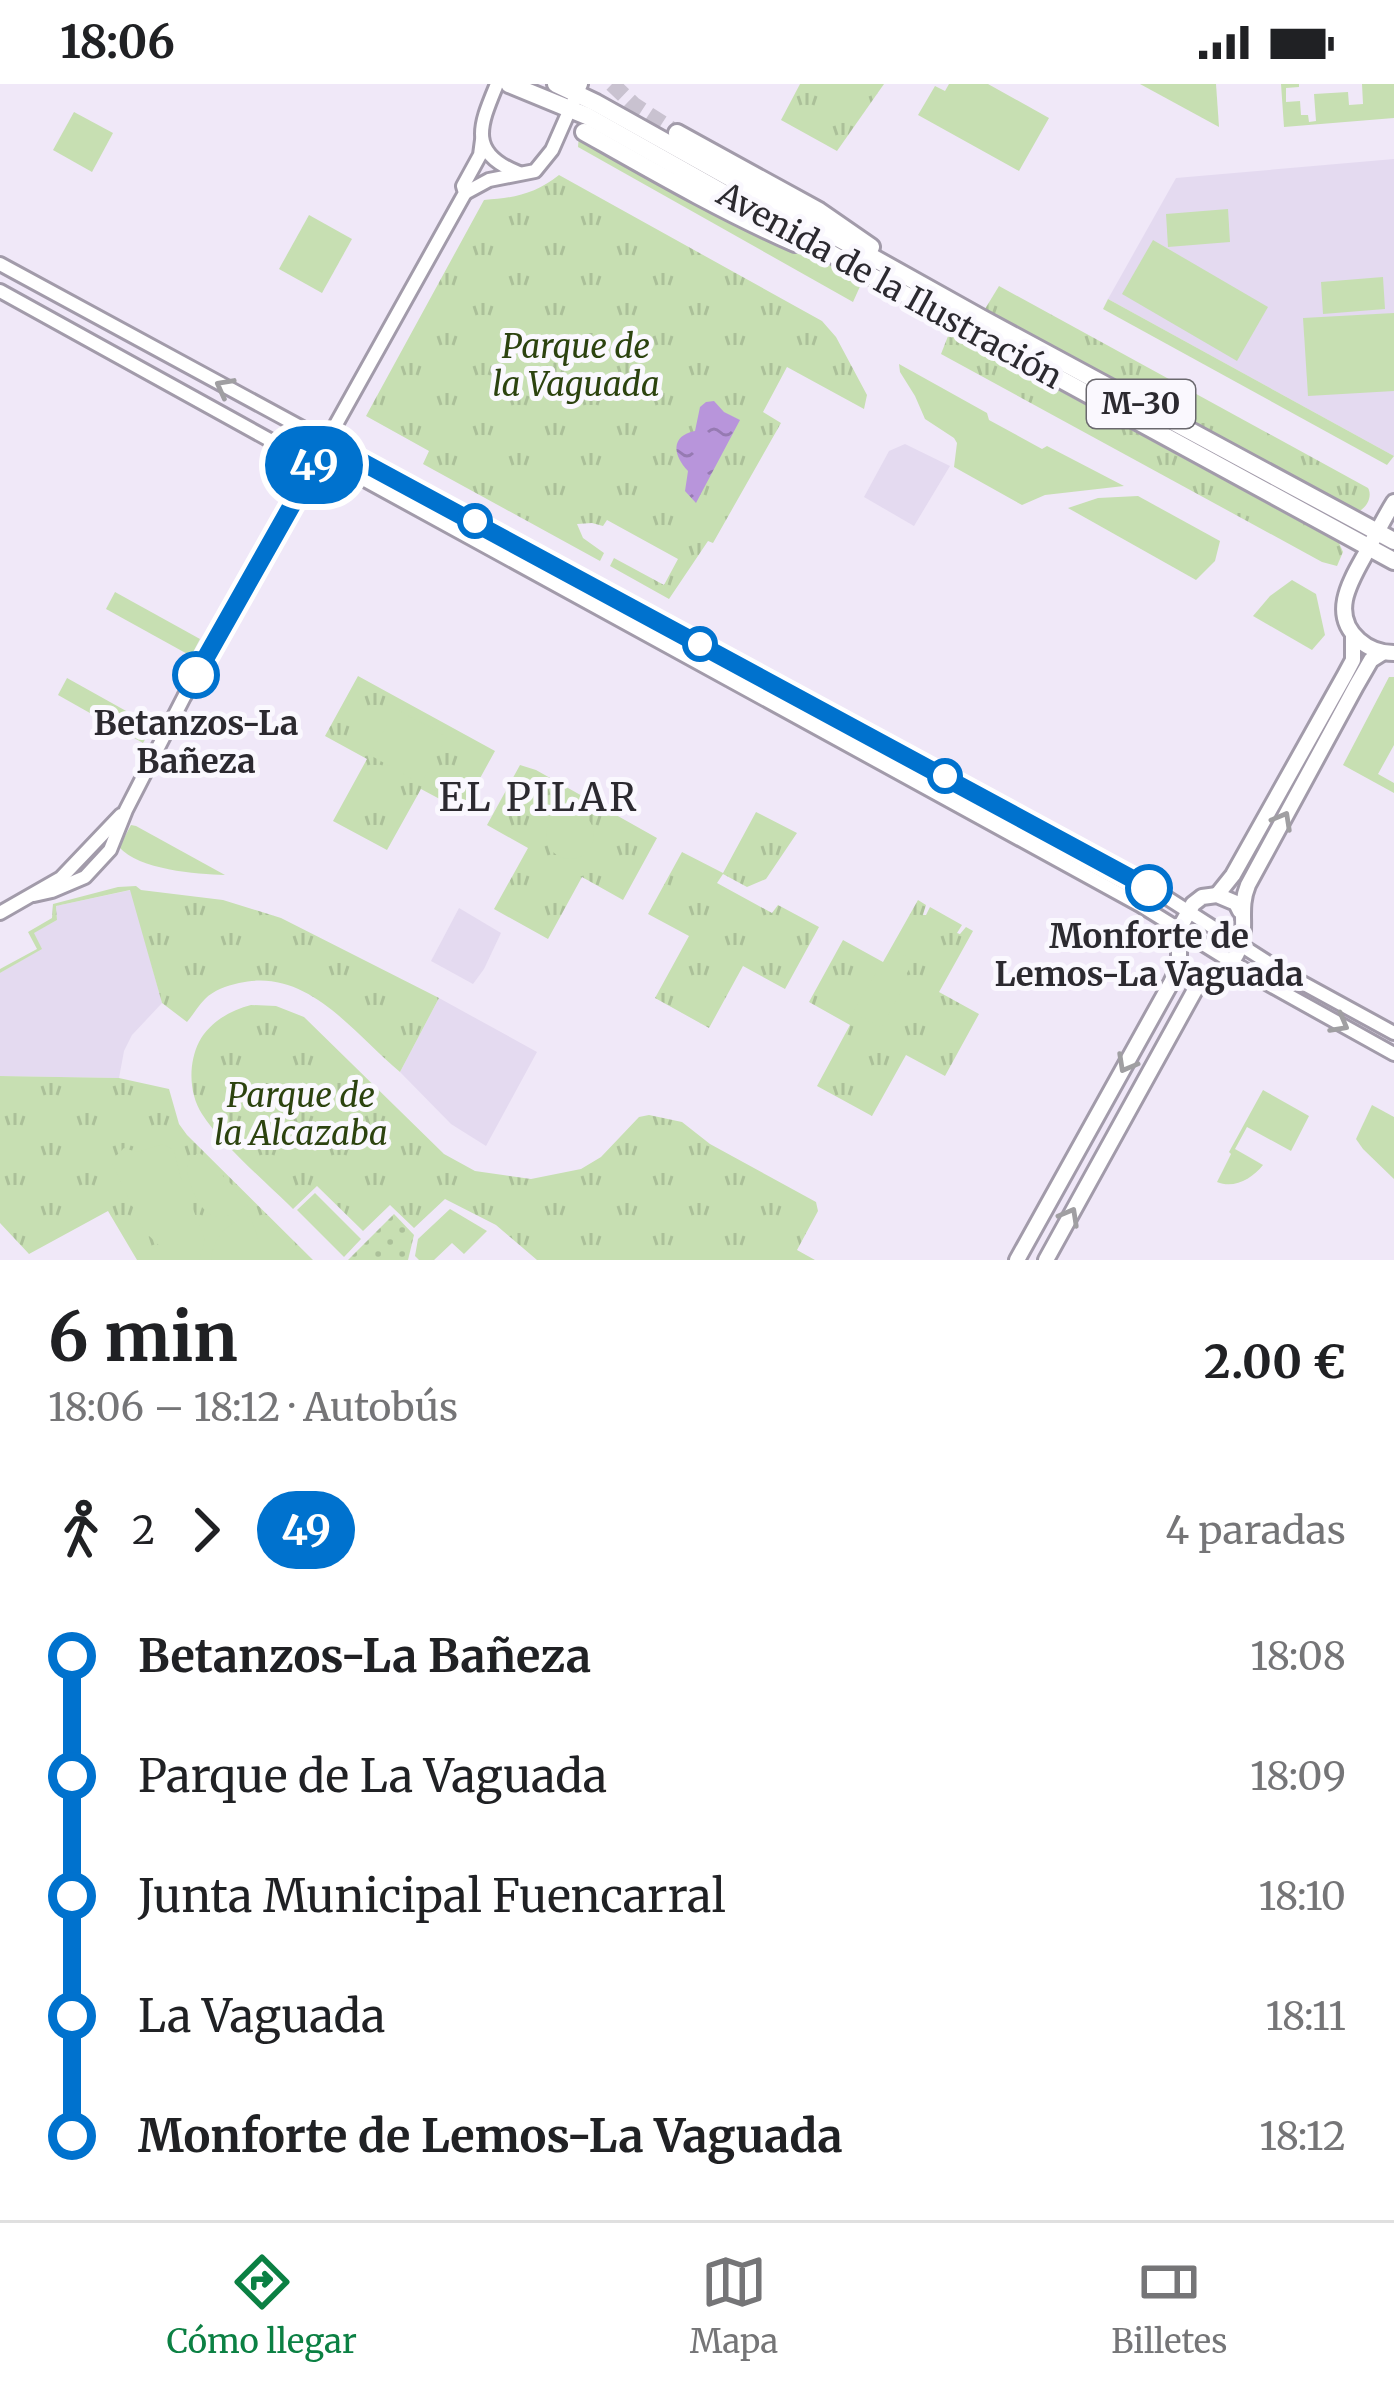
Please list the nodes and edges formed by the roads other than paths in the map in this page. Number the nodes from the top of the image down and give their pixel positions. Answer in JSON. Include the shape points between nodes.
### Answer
{"nodes":[{"id":1,"x":497,"y":84,"type":"edge"},
{"id":2,"x":509,"y":84,"type":"edge"},
{"id":3,"x":556,"y":84,"type":"edge"},
{"id":4,"x":576,"y":96,"type":"edge"},
{"id":5,"x":584,"y":132,"type":"dead end"},
{"id":6,"x":676,"y":133,"type":"tunnel mouth"},
{"id":7,"x":482,"y":140,"type":"junction"},
{"id":8,"x":520,"y":173,"type":"junction"},
{"id":9,"x":465,"y":193,"type":"junction"},
{"id":10,"x":883,"y":261,"type":"junction"},
{"id":11,"x":0,"y":264,"type":"edge"},
{"id":12,"x":862,"y":271,"type":"junction"},
{"id":13,"x":0,"y":292,"type":"edge"},
{"id":14,"x":327,"y":443,"type":"junction"},
{"id":15,"x":316,"y":461,"type":"junction"},
{"id":16,"x":1394,"y":502,"type":"edge"},
{"id":17,"x":1380,"y":540,"type":"edge"},
{"id":18,"x":1394,"y":561,"type":"edge"},
{"id":19,"x":1353,"y":634,"type":"junction"},
{"id":20,"x":1388,"y":653,"type":"edge"},
{"id":21,"x":1217,"y":895,"type":"junction"},
{"id":22,"x":1189,"y":910,"type":"junction"},
{"id":23,"x":1240,"y":911,"type":"junction"},
{"id":24,"x":0,"y":913,"type":"edge"},
{"id":25,"x":1180,"y":929,"type":"junction"},
{"id":26,"x":1241,"y":944,"type":"junction"},
{"id":27,"x":1179,"y":960,"type":"junction"},
{"id":28,"x":1231,"y":962,"type":"junction"},
{"id":29,"x":1209,"y":976,"type":"junction"},
{"id":30,"x":1394,"y":1033,"type":"edge"},
{"id":31,"x":1394,"y":1054,"type":"edge"},
{"id":32,"x":1017,"y":1260,"type":"edge"},
{"id":33,"x":1046,"y":1260,"type":"edge"}],
"edges":[{"from":1,"to":7,"type":"street"},
{"from":2,"to":4,"type":"highway","name":"Avenida de la Ilustración","number":"M-30"},
{"from":3,"to":4,"type":"highway","name":"Avenida de la Ilustración","number":"M-30"},
{"from":4,"to":8,"type":"street","via":[[552,150],[535,171]]},
{"from":4,"to":10,"type":"highway","name":"Avenida de la Ilustración","number":"M-30"},
{"from":4,"to":12,"type":"highway","name":"Avenida de la Ilustración","number":"M-30"},
{"from":5,"to":12,"type":"highway","via":[[760,229]]},
{"from":6,"to":10,"type":"highway","via":[[834,220]]},
{"from":7,"to":8,"type":"street","via":[[496,162]]},
{"from":7,"to":9,"type":"street"},
{"from":8,"to":9,"type":"street"},
{"from":9,"to":14,"type":"street"},
{"from":10,"to":17,"type":"highway","name":"Avenida de la Ilustración","number":"M-30"},
{"from":14,"to":11,"type":"street","one_way":true},
{"from":12,"to":17,"type":"highway","name":"Avenida de la Ilustración","number":"M-30"},
{"from":13,"to":15,"type":"street"},
{"from":14,"to":15,"type":"street"},
{"from":14,"to":22,"type":"street"},
{"from":15,"to":24,"type":"street","via":[[126,810],[61,878]]},
{"from":15,"to":25,"type":"street"},
{"from":16,"to":17,"type":"main road"},
{"from":17,"to":18,"type":"highway","name":"Avenida de la Ilustración","number":"M-30"},
{"from":17,"to":19,"type":"main road","via":[[1345,592]]},
{"from":19,"to":20,"type":"main road"},
{"from":19,"to":21,"type":"main road","via":[[1353,660]]},
{"from":23,"to":20,"type":"main road","one_way":true,"via":[[1349,698],[1371,660]]},
{"from":21,"to":22,"type":"main road"},
{"from":21,"to":23,"type":"main road"},
{"from":22,"to":25,"type":"main road"},
{"from":22,"to":26,"type":"street"},
{"from":23,"to":26,"type":"main road"},
{"from":25,"to":27,"type":"main road"},
{"from":25,"to":28,"type":"street"},
{"from":26,"to":28,"type":"main road"},
{"from":26,"to":30,"type":"street"},
{"from":27,"to":29,"type":"main road","via":[[1194,975]]},
{"from":27,"to":32,"type":"main road","one_way":true},
{"from":28,"to":29,"type":"main road"},
{"from":28,"to":31,"type":"street","one_way":true},
{"from":33,"to":29,"type":"main road","one_way":true}]}
